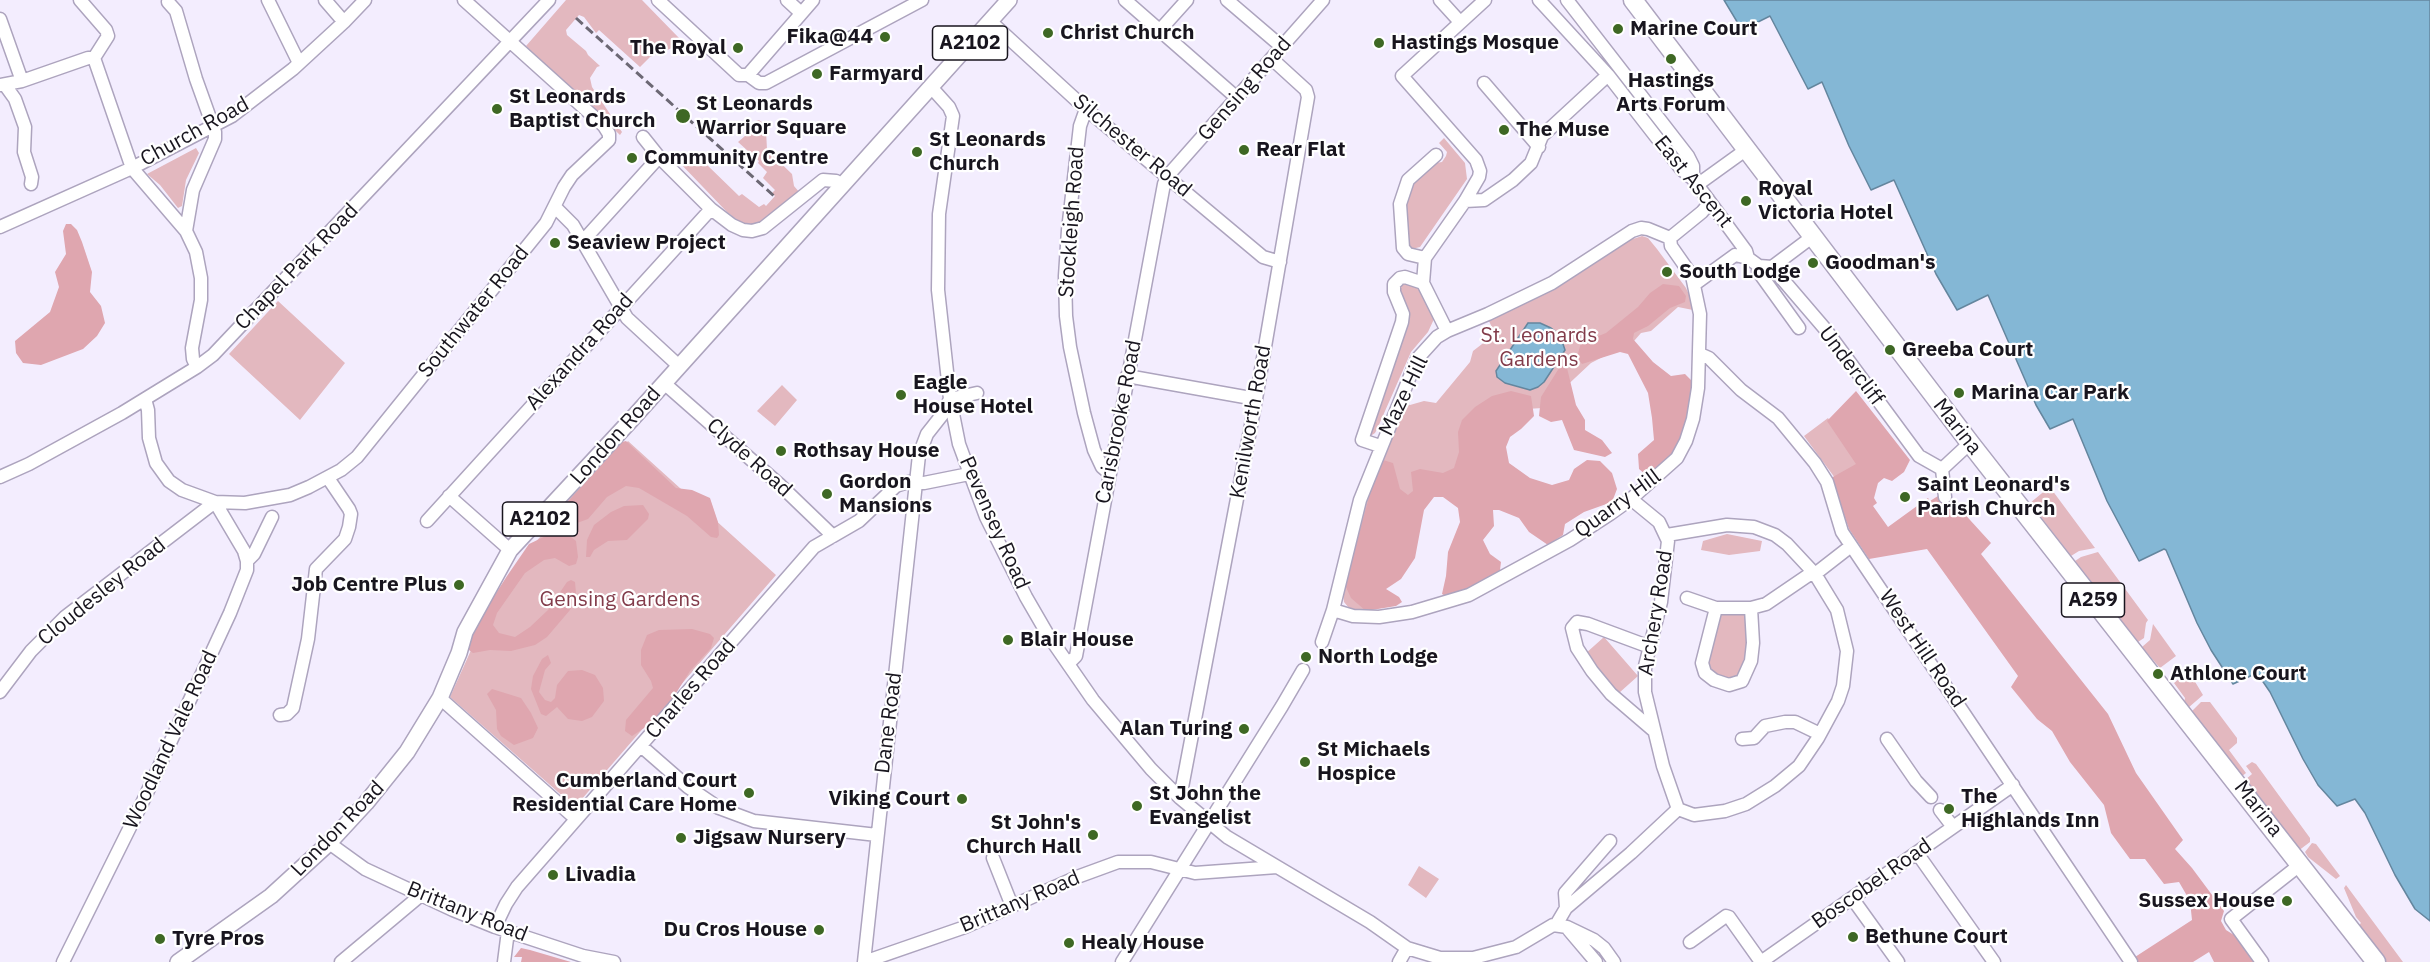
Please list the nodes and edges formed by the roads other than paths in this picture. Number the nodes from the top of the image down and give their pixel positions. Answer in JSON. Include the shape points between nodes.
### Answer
{"nodes":[{"id":1,"x":80,"y":0,"type":"edge"},
{"id":2,"x":268,"y":0,"type":"edge"},
{"id":3,"x":325,"y":0,"type":"edge"},
{"id":4,"x":366,"y":0,"type":"edge"},
{"id":5,"x":464,"y":0,"type":"edge"},
{"id":6,"x":549,"y":0,"type":"edge"},
{"id":7,"x":658,"y":0,"type":"edge"},
{"id":8,"x":787,"y":0,"type":"edge"},
{"id":9,"x":813,"y":0,"type":"edge"},
{"id":10,"x":922,"y":0,"type":"edge"},
{"id":11,"x":1009,"y":0,"type":"edge"},
{"id":12,"x":1125,"y":0,"type":"edge"},
{"id":13,"x":1187,"y":0,"type":"edge"},
{"id":14,"x":1227,"y":0,"type":"edge"},
{"id":15,"x":1323,"y":0,"type":"edge"},
{"id":16,"x":1440,"y":0,"type":"edge"},
{"id":17,"x":1485,"y":0,"type":"edge"},
{"id":18,"x":1539,"y":0,"type":"edge"},
{"id":19,"x":1567,"y":0,"type":"edge"},
{"id":20,"x":1633,"y":0,"type":"edge"},
{"id":21,"x":168,"y":2,"type":"dead end"},
{"id":22,"x":801,"y":13,"type":"junction"},
{"id":23,"x":0,"y":19,"type":"edge"},
{"id":24,"x":990,"y":21,"type":"junction"},
{"id":25,"x":344,"y":22,"type":"junction"},
{"id":26,"x":1460,"y":22,"type":"junction"},
{"id":27,"x":1160,"y":30,"type":"junction"},
{"id":28,"x":509,"y":41,"type":"junction"},
{"id":29,"x":1282,"y":47,"type":"junction"},
{"id":30,"x":94,"y":58,"type":"junction"},
{"id":31,"x":1272,"y":59,"type":"junction"},
{"id":32,"x":299,"y":63,"type":"junction"},
{"id":33,"x":748,"y":75,"type":"junction"},
{"id":34,"x":1608,"y":75,"type":"junction"},
{"id":35,"x":22,"y":81,"type":"junction"},
{"id":36,"x":1484,"y":83,"type":"dead end"},
{"id":37,"x":3,"y":85,"type":"edge"},
{"id":38,"x":931,"y":87,"type":"junction"},
{"id":39,"x":1237,"y":98,"type":"junction"},
{"id":40,"x":1086,"y":109,"type":"junction"},
{"id":41,"x":213,"y":127,"type":"junction"},
{"id":42,"x":643,"y":137,"type":"dead end"},
{"id":43,"x":1539,"y":147,"type":"junction"},
{"id":44,"x":1748,"y":149,"type":"junction"},
{"id":45,"x":1436,"y":155,"type":"dead end"},
{"id":46,"x":659,"y":157,"type":"junction"},
{"id":47,"x":132,"y":168,"type":"junction"},
{"id":48,"x":1168,"y":177,"type":"junction"},
{"id":49,"x":1695,"y":182,"type":"junction"},
{"id":50,"x":31,"y":184,"type":"dead end"},
{"id":51,"x":843,"y":186,"type":"junction"},
{"id":52,"x":1708,"y":200,"type":"junction"},
{"id":53,"x":1465,"y":201,"type":"junction"},
{"id":54,"x":555,"y":207,"type":"junction"},
{"id":55,"x":711,"y":209,"type":"junction"},
{"id":56,"x":0,"y":227,"type":"edge"},
{"id":57,"x":186,"y":231,"type":"junction"},
{"id":58,"x":1812,"y":237,"type":"junction"},
{"id":59,"x":1670,"y":238,"type":"junction"},
{"id":60,"x":582,"y":242,"type":"junction"},
{"id":61,"x":1425,"y":258,"type":"junction"},
{"id":62,"x":1748,"y":258,"type":"junction"},
{"id":63,"x":1280,"y":262,"type":"junction"},
{"id":64,"x":1765,"y":266,"type":"junction"},
{"id":65,"x":1423,"y":283,"type":"junction"},
{"id":66,"x":1695,"y":284,"type":"junction"},
{"id":67,"x":620,"y":310,"type":"junction"},
{"id":68,"x":1799,"y":328,"type":"dead end"},
{"id":69,"x":1447,"y":331,"type":"junction"},
{"id":70,"x":1700,"y":354,"type":"junction"},
{"id":71,"x":679,"y":366,"type":"junction"},
{"id":72,"x":197,"y":367,"type":"junction"},
{"id":73,"x":1127,"y":376,"type":"junction"},
{"id":74,"x":664,"y":383,"type":"junction"},
{"id":75,"x":977,"y":393,"type":"dead end"},
{"id":76,"x":145,"y":399,"type":"junction"},
{"id":77,"x":950,"y":399,"type":"junction"},
{"id":78,"x":1256,"y":399,"type":"junction"},
{"id":79,"x":1970,"y":443,"type":"junction"},
{"id":80,"x":1380,"y":446,"type":"junction"},
{"id":81,"x":1941,"y":470,"type":"junction"},
{"id":82,"x":1109,"y":473,"type":"junction"},
{"id":83,"x":969,"y":474,"type":"junction"},
{"id":84,"x":0,"y":477,"type":"edge"},
{"id":85,"x":328,"y":478,"type":"junction"},
{"id":86,"x":915,"y":483,"type":"junction"},
{"id":87,"x":449,"y":496,"type":"junction"},
{"id":88,"x":1945,"y":497,"type":"dead end"},
{"id":89,"x":1631,"y":500,"type":"junction"},
{"id":90,"x":215,"y":502,"type":"junction"},
{"id":91,"x":272,"y":517,"type":"dead end"},
{"id":92,"x":428,"y":521,"type":"dead end"},
{"id":93,"x":1667,"y":534,"type":"junction"},
{"id":94,"x":833,"y":536,"type":"junction"},
{"id":95,"x":1851,"y":546,"type":"junction"},
{"id":96,"x":510,"y":550,"type":"junction"},
{"id":97,"x":247,"y":561,"type":"junction"},
{"id":98,"x":1814,"y":573,"type":"junction"},
{"id":99,"x":1687,"y":598,"type":"dead end"},
{"id":100,"x":1716,"y":608,"type":"junction"},
{"id":101,"x":1751,"y":608,"type":"junction"},
{"id":102,"x":1333,"y":610,"type":"junction"},
{"id":103,"x":1322,"y":642,"type":"dead end"},
{"id":104,"x":1650,"y":647,"type":"junction"},
{"id":105,"x":1068,"y":664,"type":"junction"},
{"id":106,"x":1303,"y":670,"type":"dead end"},
{"id":107,"x":0,"y":692,"type":"edge"},
{"id":108,"x":440,"y":698,"type":"junction"},
{"id":109,"x":280,"y":715,"type":"dead end"},
{"id":110,"x":1653,"y":730,"type":"junction"},
{"id":111,"x":1820,"y":734,"type":"junction"},
{"id":112,"x":1742,"y":739,"type":"dead end"},
{"id":113,"x":1887,"y":739,"type":"dead end"},
{"id":114,"x":641,"y":746,"type":"junction"},
{"id":115,"x":2013,"y":785,"type":"junction"},
{"id":116,"x":1931,"y":797,"type":"dead end"},
{"id":117,"x":1180,"y":798,"type":"junction"},
{"id":118,"x":1678,"y":809,"type":"junction"},
{"id":119,"x":1940,"y":810,"type":"dead end"},
{"id":120,"x":576,"y":819,"type":"junction"},
{"id":121,"x":1209,"y":821,"type":"junction"},
{"id":122,"x":1953,"y":827,"type":"junction"},
{"id":123,"x":877,"y":835,"type":"junction"},
{"id":124,"x":1610,"y":841,"type":"dead end"},
{"id":125,"x":329,"y":843,"type":"junction"},
{"id":126,"x":1917,"y":853,"type":"junction"},
{"id":127,"x":993,"y":858,"type":"dead end"},
{"id":128,"x":2301,"y":864,"type":"junction"},
{"id":129,"x":1277,"y":867,"type":"junction"},
{"id":130,"x":1179,"y":869,"type":"junction"},
{"id":131,"x":421,"y":896,"type":"junction"},
{"id":132,"x":1852,"y":898,"type":"junction"},
{"id":133,"x":1012,"y":906,"type":"junction"},
{"id":134,"x":1566,"y":908,"type":"junction"},
{"id":135,"x":1561,"y":926,"type":"junction"},
{"id":136,"x":495,"y":927,"type":"junction"},
{"id":137,"x":508,"y":931,"type":"junction"},
{"id":138,"x":1690,"y":942,"type":"dead end"},
{"id":139,"x":1407,"y":948,"type":"junction"},
{"id":140,"x":63,"y":962,"type":"edge"},
{"id":141,"x":178,"y":962,"type":"edge"},
{"id":142,"x":341,"y":962,"type":"edge"},
{"id":143,"x":504,"y":962,"type":"edge"},
{"id":144,"x":614,"y":962,"type":"edge"},
{"id":145,"x":864,"y":962,"type":"edge"},
{"id":146,"x":1122,"y":962,"type":"edge"},
{"id":147,"x":1399,"y":962,"type":"edge"},
{"id":148,"x":1596,"y":962,"type":"edge"},
{"id":149,"x":1614,"y":962,"type":"edge"},
{"id":150,"x":1761,"y":962,"type":"edge"},
{"id":151,"x":1898,"y":962,"type":"edge"},
{"id":152,"x":1994,"y":962,"type":"edge"},
{"id":153,"x":2131,"y":962,"type":"edge"},
{"id":154,"x":2262,"y":962,"type":"edge"},
{"id":155,"x":2376,"y":962,"type":"edge"}],
"edges":[{"from":1,"to":30,"type":"street","via":[[108,36]]},
{"from":2,"to":32,"type":"street"},
{"from":3,"to":25,"type":"street"},
{"from":4,"to":25,"type":"street","name":"Church Road"},
{"from":5,"to":28,"type":"street"},
{"from":6,"to":28,"type":"street","name":"Chapel Park Road"},
{"from":7,"to":33,"type":"street","via":[[739,75]]},
{"from":8,"to":22,"type":"street"},
{"from":9,"to":22,"type":"street"},
{"from":10,"to":33,"type":"street","via":[[766,83]]},
{"from":11,"to":24,"type":"main road","name":"London Road","number":"A2102"},
{"from":12,"to":27,"type":"street"},
{"from":13,"to":27,"type":"street"},
{"from":14,"to":29,"type":"street"},
{"from":15,"to":29,"type":"street","name":"Gensing Road"},
{"from":16,"to":26,"type":"street"},
{"from":17,"to":26,"type":"street"},
{"from":18,"to":34,"type":"street","name":"East Ascent"},
{"from":19,"to":49,"type":"street","via":[[1688,156]]},
{"from":20,"to":44,"type":"highway","name":"Marina","number":"A259"},
{"from":21,"to":41,"type":"street","via":[[176,11]]},
{"from":22,"to":33,"type":"street"},
{"from":23,"to":35,"type":"street"},
{"from":24,"to":38,"type":"main road","name":"London Road","number":"A2102"},
{"from":24,"to":40,"type":"street","name":"Silchester Road"},
{"from":25,"to":32,"type":"street","name":"Church Road"},
{"from":26,"to":53,"type":"street","via":[[1403,72],[1404,80],[1476,160],[1479,177]]},
{"from":27,"to":39,"type":"street"},
{"from":28,"to":54,"type":"street","name":"Southwater Road","via":[[604,126],[609,137],[572,175]]},
{"from":28,"to":72,"type":"street","name":"Chapel Park Road","via":[[213,355]]},
{"from":29,"to":31,"type":"street","name":"Gensing Road"},
{"from":30,"to":35,"type":"street"},
{"from":30,"to":47,"type":"street"},
{"from":31,"to":39,"type":"street","name":"Gensing Road"},
{"from":31,"to":63,"type":"street","name":"Kenilworth Road","via":[[1306,90],[1308,97]]},
{"from":32,"to":41,"type":"street","name":"Church Road","via":[[253,101]]},
{"from":34,"to":43,"type":"street","via":[[1542,136]]},
{"from":34,"to":49,"type":"street","name":"East Ascent"},
{"from":35,"to":37,"type":"street"},
{"from":36,"to":43,"type":"street"},
{"from":37,"to":50,"type":"street","via":[[15,99],[25,127],[24,152]]},
{"from":38,"to":51,"type":"main road","name":"London Road","number":"A2102"},
{"from":38,"to":77,"type":"street","name":"Pevensey Road","via":[[953,116],[939,214],[938,253],[940,320]]},
{"from":39,"to":48,"type":"street","name":"Gensing Road"},
{"from":40,"to":48,"type":"street","name":"Silchester Road"},
{"from":40,"to":82,"type":"street","name":"Stockleigh Road","via":[[1080,126],[1068,230],[1066,316],[1094,450]]},
{"from":41,"to":47,"type":"street","name":"Church Road"},
{"from":41,"to":57,"type":"street","via":[[215,139],[193,190]]},
{"from":42,"to":46,"type":"street"},
{"from":43,"to":53,"type":"street","via":[[1531,163],[1503,188],[1484,200]]},
{"from":44,"to":49,"type":"street"},
{"from":44,"to":58,"type":"highway","name":"Marina","number":"A259"},
{"from":45,"to":61,"type":"street","via":[[1408,180],[1400,204],[1403,248],[1407,254]]},
{"from":46,"to":55,"type":"street"},
{"from":46,"to":60,"type":"street"},
{"from":47,"to":56,"type":"street","name":"Church Road"},
{"from":47,"to":57,"type":"street"},
{"from":48,"to":63,"type":"street","name":"Silchester Road","via":[[1263,257]]},
{"from":48,"to":73,"type":"street","name":"Carisbrooke Road"},
{"from":49,"to":52,"type":"street","name":"East Ascent"},
{"from":51,"to":55,"type":"street","via":[[823,180],[763,228],[752,231],[732,225]]},
{"from":51,"to":71,"type":"main road","name":"London Road","number":"A2102"},
{"from":52,"to":59,"type":"street","via":[[1702,212]]},
{"from":52,"to":62,"type":"street","name":"East Ascent"},
{"from":53,"to":61,"type":"street"},
{"from":54,"to":60,"type":"street","via":[[573,225]]},
{"from":54,"to":85,"type":"street","name":"Southwater Road","via":[[363,450]]},
{"from":55,"to":67,"type":"street","name":"Alexandra Road"},
{"from":57,"to":72,"type":"street","via":[[196,252],[201,278],[192,348]]},
{"from":58,"to":64,"type":"street"},
{"from":58,"to":79,"type":"highway","name":"Marina","number":"A259"},
{"from":59,"to":66,"type":"street"},
{"from":59,"to":69,"type":"street","name":"Maze Hill","via":[[1648,229],[1632,231],[1544,287]]},
{"from":60,"to":67,"type":"street"},
{"from":61,"to":65,"type":"street"},
{"from":62,"to":64,"type":"street"},
{"from":62,"to":66,"type":"street","via":[[1736,255]]},
{"from":63,"to":78,"type":"street","name":"Kenilworth Road"},
{"from":64,"to":68,"type":"street","via":[[1758,271]]},
{"from":64,"to":81,"type":"street","name":"Undercliff","via":[[1826,330],[1919,456]]},
{"from":65,"to":69,"type":"street"},
{"from":65,"to":80,"type":"street","via":[[1405,277],[1395,284],[1402,322],[1362,440]]},
{"from":66,"to":70,"type":"street","name":"Quarry Hill"},
{"from":67,"to":71,"type":"street"},
{"from":67,"to":87,"type":"street","name":"Alexandra Road"},
{"from":69,"to":80,"type":"street","name":"Maze Hill","via":[[1417,359]]},
{"from":70,"to":89,"type":"street","name":"Quarry Hill","via":[[1698,388],[1686,441],[1677,458]]},
{"from":70,"to":95,"type":"street","name":"West Hill Road","via":[[1790,431],[1827,482],[1842,532]]},
{"from":71,"to":74,"type":"main road","name":"London Road","number":"A2102"},
{"from":72,"to":76,"type":"street","name":"Chapel Park Road"},
{"from":73,"to":78,"type":"street"},
{"from":73,"to":82,"type":"street","name":"Carisbrooke Road"},
{"from":74,"to":94,"type":"street","name":"Clyde Road"},
{"from":74,"to":96,"type":"main road","name":"London Road","number":"A2102"},
{"from":75,"to":77,"type":"street"},
{"from":76,"to":84,"type":"street","name":"Chapel Park Road"},
{"from":76,"to":90,"type":"street","name":"Southwater Road","via":[[152,452],[161,472],[182,490]]},
{"from":77,"to":83,"type":"street","name":"Pevensey Road"},
{"from":77,"to":86,"type":"street","via":[[927,434]]},
{"from":78,"to":117,"type":"street","name":"Kenilworth Road"},
{"from":79,"to":81,"type":"street"},
{"from":79,"to":128,"type":"highway","name":"Marina","number":"A259"},
{"from":80,"to":102,"type":"street","name":"Maze Hill","via":[[1352,526]]},
{"from":81,"to":88,"type":"street"},
{"from":82,"to":105,"type":"street","name":"Carisbrooke Road","via":[[1076,656]]},
{"from":83,"to":86,"type":"street","name":"Charles Road"},
{"from":83,"to":105,"type":"street","name":"Pevensey Road","via":[[1026,597]]},
{"from":85,"to":90,"type":"street","name":"Southwater Road","via":[[268,500]]},
{"from":85,"to":109,"type":"street","via":[[349,509],[349,527],[345,539],[316,569],[308,639],[293,708]]},
{"from":86,"to":94,"type":"street","name":"Charles Road","via":[[896,486],[859,520]]},
{"from":86,"to":123,"type":"street","name":"Dane Road"},
{"from":87,"to":92,"type":"street","name":"Alexandra Road"},
{"from":87,"to":96,"type":"street"},
{"from":89,"to":93,"type":"street","name":"Archery Road","via":[[1659,522]]},
{"from":89,"to":102,"type":"street","name":"Quarry Hill","via":[[1570,540],[1469,595],[1379,617]]},
{"from":90,"to":97,"type":"street"},
{"from":90,"to":107,"type":"street","name":"Cloudesley Road","via":[[65,617],[31,651]]},
{"from":91,"to":97,"type":"street","name":"Woodland Vale Road"},
{"from":93,"to":98,"type":"street","name":"Archery Road","via":[[1727,525],[1754,527],[1775,535]]},
{"from":93,"to":104,"type":"street","name":"Archery Road","via":[[1661,602]]},
{"from":94,"to":114,"type":"street","name":"Charles Road","via":[[814,547]]},
{"from":95,"to":98,"type":"street"},
{"from":95,"to":115,"type":"street","name":"West Hill Road"},
{"from":96,"to":108,"type":"main road","name":"London Road","number":"A2102","via":[[465,633]]},
{"from":97,"to":140,"type":"street","name":"Woodland Vale Road","via":[[247,570],[225,623]]},
{"from":98,"to":101,"type":"street","via":[[1776,598]]},
{"from":98,"to":111,"type":"street","name":"Archery Road","via":[[1837,610],[1847,651],[1843,686]]},
{"from":99,"to":100,"type":"street"},
{"from":100,"to":101,"type":"street"},
{"from":100,"to":101,"type":"street","via":[[1702,663],[1705,673],[1729,685],[1742,681],[1751,661]]},
{"from":102,"to":103,"type":"street","name":"Maze Hill"},
{"from":104,"to":110,"type":"street","name":"Archery Road","via":[[1645,692]]},
{"from":104,"to":110,"type":"street","via":[[1588,624],[1578,622],[1572,628],[1577,648],[1592,671],[1611,694]]},
{"from":105,"to":117,"type":"street","name":"Pevensey Road","via":[[1099,708]]},
{"from":106,"to":121,"type":"street"},
{"from":108,"to":120,"type":"street"},
{"from":108,"to":125,"type":"main road","name":"London Road","number":"A2102","via":[[407,752]]},
{"from":110,"to":118,"type":"street","name":"Archery Road"},
{"from":111,"to":112,"type":"street","via":[[1795,722],[1785,722],[1765,726],[1754,738]]},
{"from":111,"to":118,"type":"street","name":"Archery Road","via":[[1788,777],[1746,804],[1694,815]]},
{"from":113,"to":116,"type":"street"},
{"from":114,"to":120,"type":"street","name":"Charles Road"},
{"from":114,"to":123,"type":"street","via":[[719,808],[754,821]]},
{"from":115,"to":122,"type":"street","name":"Boscobel Road"},
{"from":115,"to":153,"type":"street","name":"West Hill Road"},
{"from":117,"to":121,"type":"street","name":"Pevensey Road"},
{"from":118,"to":134,"type":"street"},
{"from":119,"to":122,"type":"street"},
{"from":120,"to":136,"type":"street","name":"Charles Road","via":[[517,887]]},
{"from":121,"to":129,"type":"street","name":"Pevensey Road","via":[[1227,837]]},
{"from":121,"to":130,"type":"street"},
{"from":122,"to":126,"type":"street","name":"Boscobel Road"},
{"from":123,"to":145,"type":"street","name":"Dane Road"},
{"from":124,"to":134,"type":"street","via":[[1565,893]]},
{"from":125,"to":131,"type":"street","name":"Brittany Road","via":[[365,869]]},
{"from":125,"to":141,"type":"main road","name":"London Road","number":"A2102","via":[[271,896]]},
{"from":126,"to":132,"type":"street","name":"Boscobel Road"},
{"from":126,"to":152,"type":"street"},
{"from":127,"to":133,"type":"street"},
{"from":128,"to":154,"type":"street","via":[[2233,917],[2232,923]]},
{"from":128,"to":155,"type":"highway","name":"Marina","number":"A259"},
{"from":129,"to":130,"type":"street","via":[[1195,873]]},
{"from":129,"to":139,"type":"street","name":"Pevensey Road"},
{"from":130,"to":133,"type":"street","name":"Brittany Road","via":[[1151,862],[1118,862]]},
{"from":130,"to":146,"type":"street"},
{"from":131,"to":136,"type":"street","name":"Brittany Road"},
{"from":131,"to":142,"type":"street"},
{"from":132,"to":150,"type":"street","name":"Boscobel Road"},
{"from":132,"to":151,"type":"street"},
{"from":133,"to":145,"type":"street","name":"Brittany Road","via":[[965,927]]},
{"from":134,"to":135,"type":"street"},
{"from":135,"to":139,"type":"street","name":"Pevensey Road","via":[[1549,926],[1516,947],[1489,955],[1440,958]]},
{"from":135,"to":148,"type":"street"},
{"from":135,"to":149,"type":"street","via":[[1599,943]]},
{"from":136,"to":137,"type":"street","name":"Brittany Road"},
{"from":137,"to":143,"type":"street"},
{"from":137,"to":144,"type":"street","name":"Brittany Road"},
{"from":138,"to":150,"type":"street","via":[[1726,916]]},
{"from":139,"to":147,"type":"street"}]}
